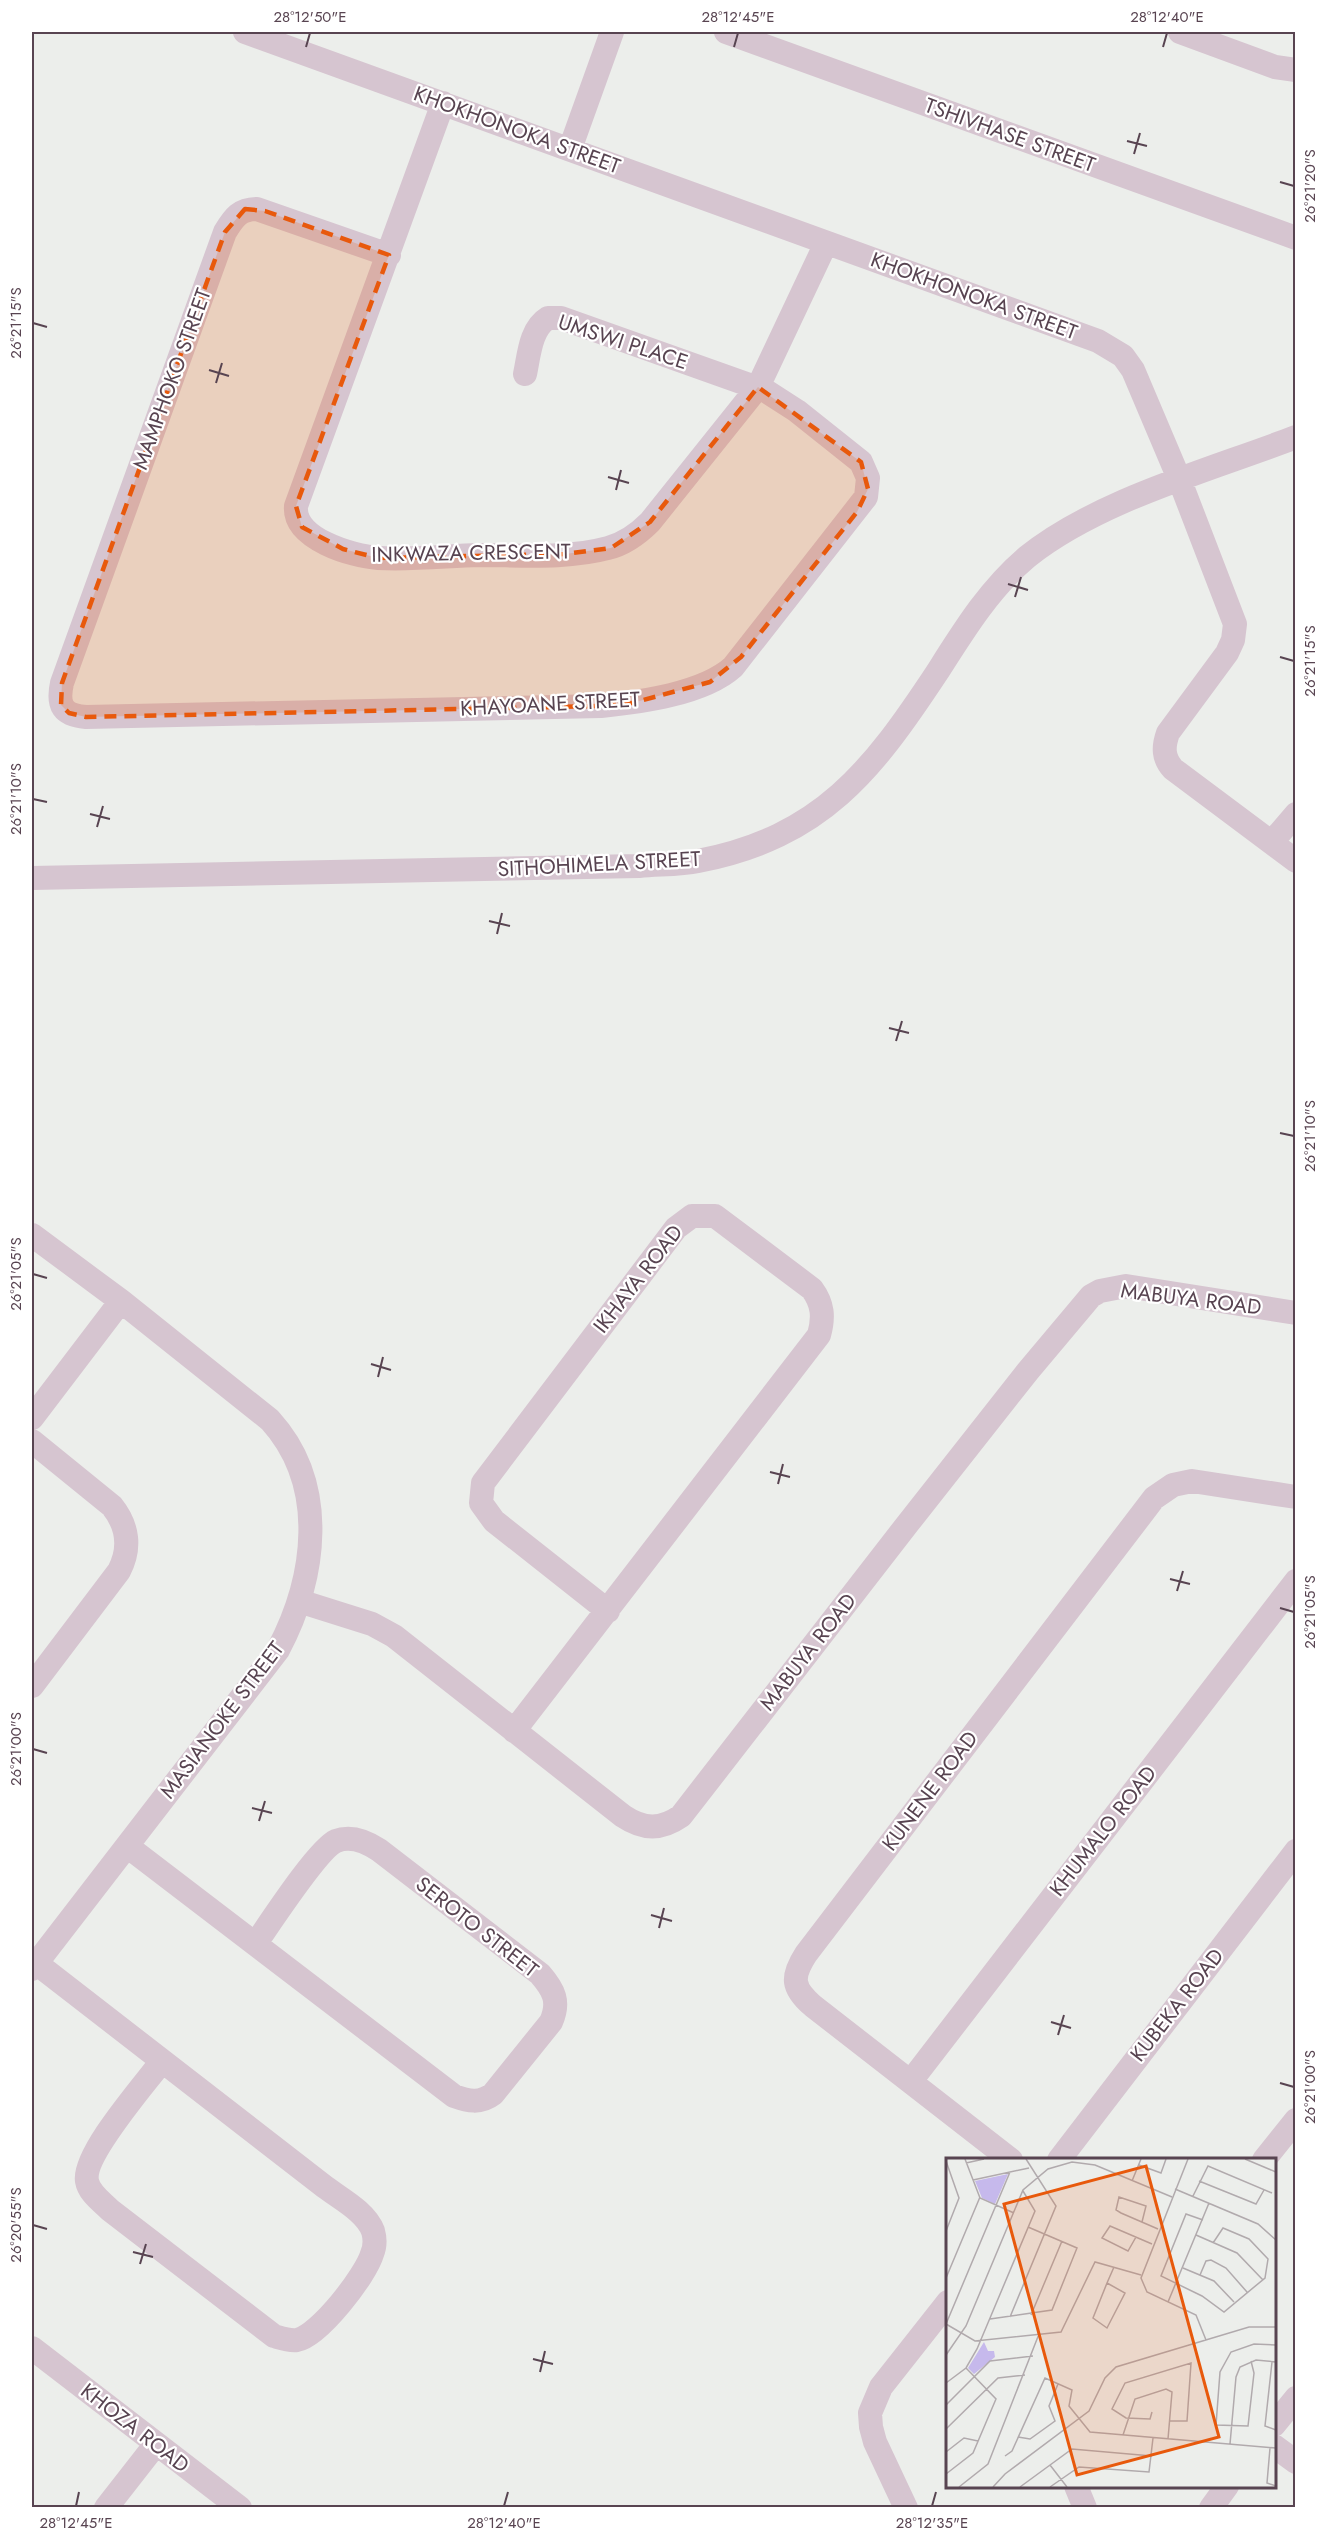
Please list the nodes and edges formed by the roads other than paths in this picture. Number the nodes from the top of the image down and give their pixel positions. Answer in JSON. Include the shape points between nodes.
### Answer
{"nodes":[{"id":1,"x":245,"y":32,"type":"edge"},
{"id":2,"x":612,"y":32,"type":"edge"},
{"id":3,"x":726,"y":32,"type":"edge"},
{"id":4,"x":1180,"y":32,"type":"edge"},
{"id":5,"x":1296,"y":70,"type":"edge"},
{"id":6,"x":443,"y":103,"type":"junction"},
{"id":7,"x":570,"y":149,"type":"junction"},
{"id":8,"x":1296,"y":237,"type":"edge"},
{"id":9,"x":826,"y":243,"type":"junction"},
{"id":10,"x":388,"y":255,"type":"junction"},
{"id":11,"x":525,"y":374,"type":"dead end"},
{"id":12,"x":758,"y":387,"type":"junction"},
{"id":13,"x":1296,"y":437,"type":"edge"},
{"id":14,"x":1180,"y":481,"type":"junction"},
{"id":15,"x":60,"y":699,"type":"joint"},
{"id":16,"x":1296,"y":814,"type":"edge"},
{"id":17,"x":1272,"y":842,"type":"junction"},
{"id":18,"x":1296,"y":861,"type":"edge"},
{"id":19,"x":32,"y":878,"type":"edge"},
{"id":20,"x":32,"y":1235,"type":"edge"},
{"id":21,"x":121,"y":1301,"type":"junction"},
{"id":22,"x":1296,"y":1313,"type":"edge"},
{"id":23,"x":32,"y":1418,"type":"edge"},
{"id":24,"x":32,"y":1441,"type":"edge"},
{"id":25,"x":1296,"y":1497,"type":"edge"},
{"id":26,"x":1296,"y":1581,"type":"edge"},
{"id":27,"x":299,"y":1601,"type":"junction"},
{"id":28,"x":608,"y":1611,"type":"junction"},
{"id":29,"x":32,"y":1686,"type":"edge"},
{"id":30,"x":514,"y":1731,"type":"junction"},
{"id":31,"x":127,"y":1846,"type":"junction"},
{"id":32,"x":1296,"y":1851,"type":"edge"},
{"id":33,"x":256,"y":1943,"type":"junction"},
{"id":34,"x":34,"y":1966,"type":"edge"},
{"id":35,"x":162,"y":2061,"type":"junction"},
{"id":36,"x":911,"y":2081,"type":"junction"},
{"id":37,"x":1296,"y":2120,"type":"edge"},
{"id":38,"x":1008,"y":2158,"type":"edge"},
{"id":39,"x":1061,"y":2158,"type":"edge"},
{"id":40,"x":1266,"y":2158,"type":"edge"},
{"id":41,"x":946,"y":2305,"type":"edge"},
{"id":42,"x":32,"y":2348,"type":"edge"},
{"id":43,"x":1296,"y":2398,"type":"edge"},
{"id":44,"x":1276,"y":2424,"type":"edge"},
{"id":45,"x":156,"y":2444,"type":"junction"},
{"id":46,"x":1276,"y":2447,"type":"edge"},
{"id":47,"x":1296,"y":2462,"type":"edge"},
{"id":48,"x":1076,"y":2488,"type":"edge"},
{"id":49,"x":1226,"y":2488,"type":"edge"},
{"id":50,"x":106,"y":2508,"type":"edge"},
{"id":51,"x":240,"y":2508,"type":"edge"},
{"id":52,"x":906,"y":2508,"type":"edge"},
{"id":53,"x":1085,"y":2508,"type":"edge"},
{"id":54,"x":1211,"y":2508,"type":"edge"}],
"edges":[{"from":1,"to":6,"type":"street","name":"KHOKHONOKA STREET"},
{"from":2,"to":7,"type":"street"},
{"from":3,"to":8,"type":"street","name":"TSHIVHASE STREET"},
{"from":4,"to":5,"type":"street","via":[[1275,67]]},
{"from":6,"to":7,"type":"street","name":"KHOKHONOKA STREET"},
{"from":6,"to":10,"type":"street","name":"INKWAZA CRESCENT"},
{"from":7,"to":9,"type":"street","name":"KHOKHONOKA STREET"},
{"from":9,"to":12,"type":"street","name":"INKWAZA CRESCENT"},
{"from":9,"to":14,"type":"street","name":"KHOKHONOKA STREET","via":[[1113,349],[1133,370]]},
{"from":10,"to":12,"type":"street","name":"INKWAZA CRESCENT","via":[[296,506],[302,527],[316,538],[343,549],[378,558],[565,554],[610,548],[650,522]]},
{"from":10,"to":15,"type":"street","name":"MAMPHOKO STREET","via":[[257,209],[245,209],[233,219],[225,232],[68,667]]},
{"from":11,"to":12,"type":"street","name":"UMSWI PLACE","via":[[539,328],[548,318],[561,318]]},
{"from":12,"to":15,"type":"street","name":"KHAYOANE STREET","via":[[797,411],[861,462],[867,473],[868,489],[857,512],[741,657],[724,675],[710,682],[632,703],[602,706],[86,717],[69,713]]},
{"from":13,"to":14,"type":"street","name":"SITHOHIMELA STREET"},
{"from":14,"to":17,"type":"street","name":"KHOKHONOKA STREET","via":[[1235,624],[1227,653],[1168,733],[1164,755],[1173,769]]},
{"from":14,"to":19,"type":"street","name":"SITHOHIMELA STREET","via":[[1093,516],[1029,556],[983,604],[888,742],[851,785],[807,821],[735,852],[696,862],[639,866]]},
{"from":16,"to":17,"type":"street"},
{"from":17,"to":18,"type":"street","name":"KHOKHONOKA STREET"},
{"from":20,"to":21,"type":"street","name":"MASIANOKE STREET"},
{"from":21,"to":23,"type":"street"},
{"from":21,"to":27,"type":"street","name":"MASIANOKE STREET","via":[[270,1420],[292,1449],[303,1475],[309,1511],[309,1550]]},
{"from":22,"to":30,"type":"street","name":"MABUYA ROAD","via":[[1126,1286],[1091,1296],[909,1522],[691,1804],[670,1824],[646,1828],[634,1823]]},
{"from":24,"to":29,"type":"street","via":[[112,1506],[123,1519],[127,1543],[119,1572]]},
{"from":25,"to":36,"type":"street","name":"KUNENE ROAD","via":[[1192,1481],[1173,1485],[1154,1498],[806,1954],[795,1982],[804,1998]]},
{"from":26,"to":36,"type":"street","name":"KHUMALO ROAD"},
{"from":27,"to":30,"type":"street","name":"MABUYA ROAD","via":[[372,1624],[394,1636]]},
{"from":27,"to":31,"type":"street","name":"MASIANOKE STREET","via":[[278,1650]]},
{"from":28,"to":28,"type":"street","name":"IKHAYA ROAD","via":[[815,1341],[822,1325],[821,1303],[812,1289],[715,1216],[692,1216],[676,1228],[483,1483],[481,1503],[494,1521]]},
{"from":28,"to":30,"type":"street","name":"IKHAYA ROAD"},
{"from":31,"to":33,"type":"street","name":"SEROTO STREET"},
{"from":31,"to":34,"type":"street","name":"MASIANOKE STREET"},
{"from":32,"to":39,"type":"street","name":"KUBEKA ROAD"},
{"from":33,"to":33,"type":"street","name":"SEROTO STREET","via":[[441,2088],[468,2101],[487,2099],[493,2094],[555,2012],[555,1993],[540,1974],[379,1850],[358,1840],[334,1842],[319,1855]]},
{"from":34,"to":35,"type":"street"},
{"from":35,"to":35,"type":"street","via":[[359,2213],[374,2233],[373,2254],[368,2264],[324,2322],[297,2340],[265,2330],[110,2210],[87,2184],[93,2154]]},
{"from":36,"to":38,"type":"street","name":"KUNENE ROAD"},
{"from":37,"to":40,"type":"street"},
{"from":41,"to":52,"type":"street","via":[[881,2387],[870,2413],[875,2442]]},
{"from":42,"to":45,"type":"street","name":"KHOZA ROAD"},
{"from":43,"to":44,"type":"street"},
{"from":45,"to":50,"type":"street"},
{"from":45,"to":51,"type":"street","name":"KHOZA ROAD"},
{"from":46,"to":47,"type":"street"},
{"from":48,"to":53,"type":"street"},
{"from":49,"to":54,"type":"street"}]}
